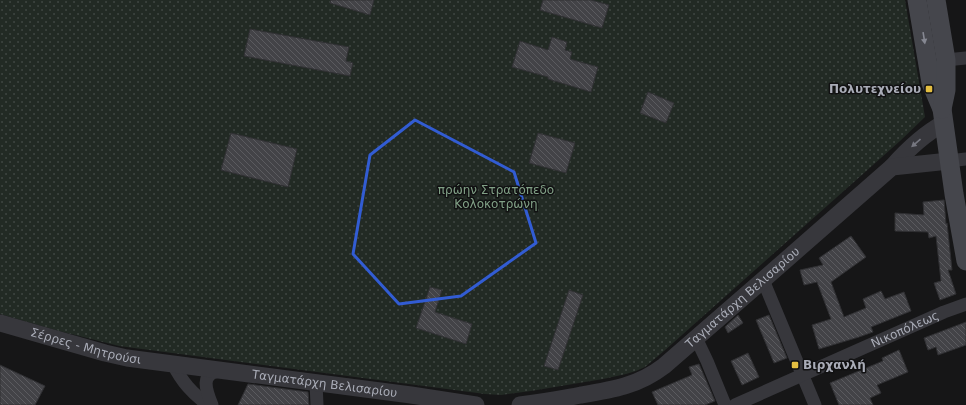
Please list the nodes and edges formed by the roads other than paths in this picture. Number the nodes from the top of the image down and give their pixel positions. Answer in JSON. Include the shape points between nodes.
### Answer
{"nodes":[{"id":1,"x":917,"y":0,"type":"edge"},
{"id":2,"x":936,"y":0,"type":"edge"},
{"id":3,"x":966,"y":58,"type":"edge"},
{"id":4,"x":946,"y":60,"type":"junction"},
{"id":5,"x":943,"y":116,"type":"junction"},
{"id":6,"x":958,"y":160,"type":"edge"},
{"id":7,"x":892,"y":167,"type":"junction"},
{"id":8,"x":966,"y":261,"type":"edge"},
{"id":9,"x":764,"y":280,"type":"junction"},
{"id":10,"x":966,"y":304,"type":"edge"},
{"id":11,"x":0,"y":323,"type":"edge"},
{"id":12,"x":696,"y":338,"type":"junction"},
{"id":13,"x":172,"y":364,"type":"junction"},
{"id":14,"x":223,"y":371,"type":"junction"},
{"id":15,"x":802,"y":375,"type":"junction"},
{"id":16,"x":316,"y":383,"type":"junction"},
{"id":17,"x":413,"y":400,"type":"edge"},
{"id":18,"x":208,"y":405,"type":"edge"},
{"id":19,"x":212,"y":405,"type":"edge"},
{"id":20,"x":317,"y":405,"type":"edge"},
{"id":21,"x":476,"y":405,"type":"edge"},
{"id":22,"x":520,"y":405,"type":"edge"},
{"id":23,"x":725,"y":405,"type":"edge"},
{"id":24,"x":735,"y":405,"type":"edge"},
{"id":25,"x":815,"y":405,"type":"edge"}],
"edges":[{"from":1,"to":5,"type":"main road","one_way":true,"via":[[931,83]]},
{"from":2,"to":4,"type":"main road"},
{"from":3,"to":4,"type":"street"},
{"from":4,"to":5,"type":"main road"},
{"from":5,"to":6,"type":"main road"},
{"from":5,"to":7,"type":"street","name":"Ταγματάρχη Βελισαρίου","one_way":true,"via":[[934,130],[906,152]]},
{"from":6,"to":7,"type":"street"},
{"from":6,"to":8,"type":"main road","via":[[955,201]]},
{"from":7,"to":9,"type":"street","name":"Ταγματάρχη Βελισαρίου"},
{"from":9,"to":12,"type":"street","name":"Ταγματάρχη Βελισαρίου"},
{"from":9,"to":15,"type":"street"},
{"from":10,"to":15,"type":"street","name":"Νικοπόλεως"},
{"from":11,"to":13,"type":"street","name":"Σέρρες - Μητρούσι","via":[[105,353]]},
{"from":12,"to":22,"type":"street","name":"Ταγματάρχη Βελισαρίου","via":[[657,371],[633,384],[612,390]]},
{"from":12,"to":23,"type":"street"},
{"from":13,"to":14,"type":"street","name":"Ταγματάρχη Βελισαρίου"},
{"from":13,"to":18,"type":"street","via":[[188,388]]},
{"from":14,"to":16,"type":"street","name":"Ταγματάρχη Βελισαρίου"},
{"from":14,"to":19,"type":"street","via":[[214,371],[205,384]]},
{"from":15,"to":24,"type":"street","name":"Νικοπόλεως"},
{"from":15,"to":25,"type":"street"},
{"from":16,"to":17,"type":"street","name":"Ταγματάρχη Βελισαρίου"},
{"from":16,"to":20,"type":"street"},
{"from":17,"to":21,"type":"street","name":"Ταγματάρχη Βελισαρίου"}]}
